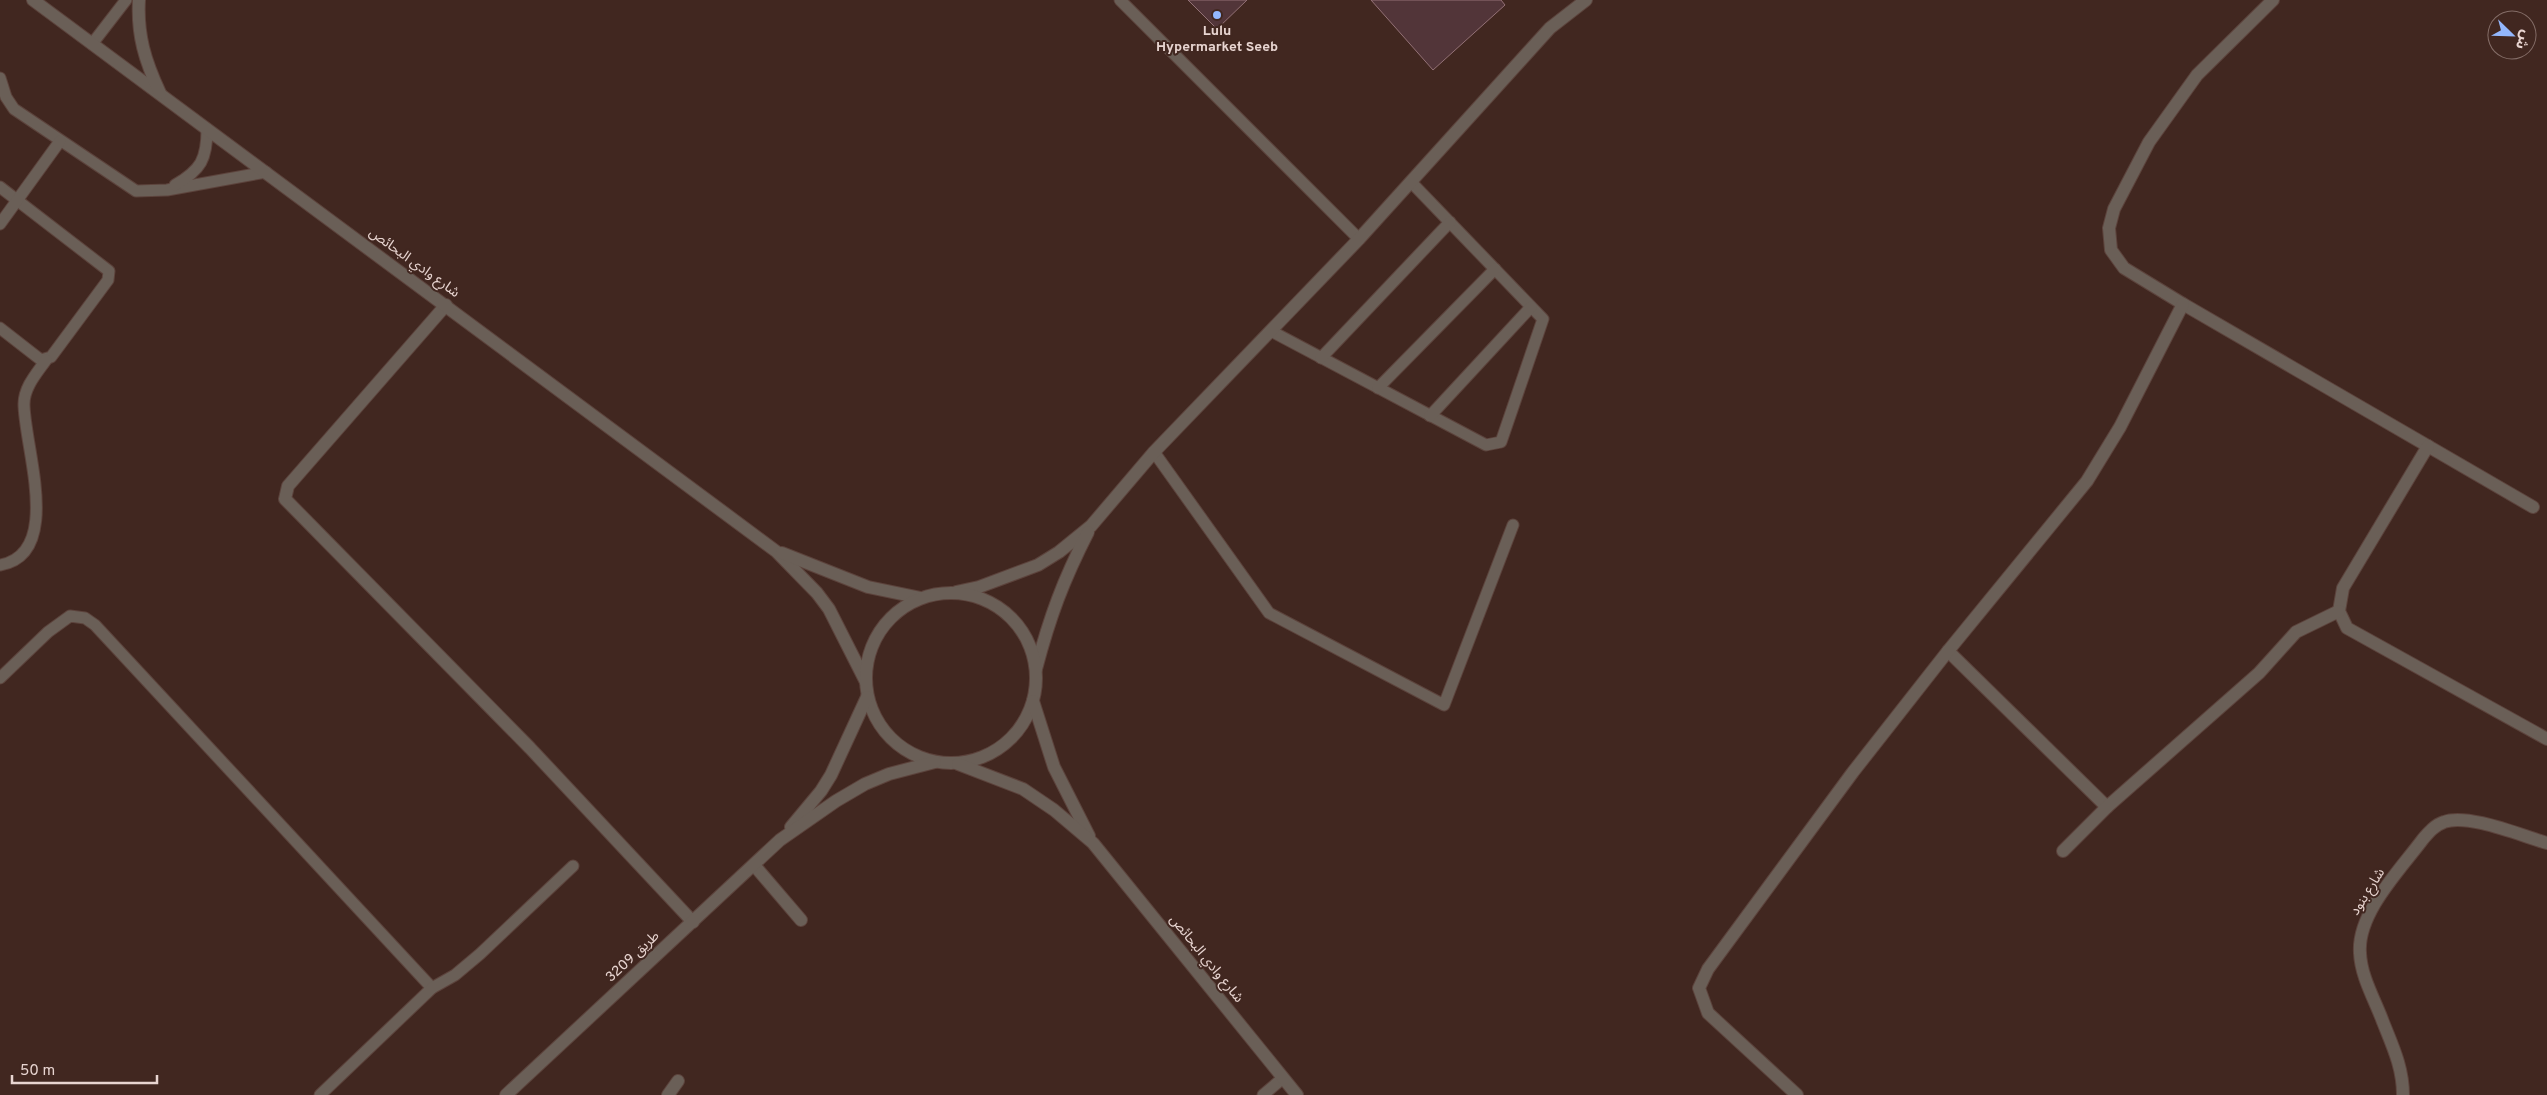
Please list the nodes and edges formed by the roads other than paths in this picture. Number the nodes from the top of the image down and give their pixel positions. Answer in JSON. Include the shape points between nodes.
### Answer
{"nodes":[{"id":1,"x":32,"y":0,"type":"edge"},
{"id":2,"x":126,"y":0,"type":"edge"},
{"id":3,"x":139,"y":0,"type":"edge"},
{"id":4,"x":1120,"y":0,"type":"edge"},
{"id":5,"x":1586,"y":0,"type":"edge"},
{"id":6,"x":2273,"y":0,"type":"edge"},
{"id":7,"x":92,"y":44,"type":"junction"},
{"id":8,"x":0,"y":78,"type":"edge"},
{"id":9,"x":161,"y":95,"type":"junction"},
{"id":10,"x":207,"y":129,"type":"junction"},
{"id":11,"x":60,"y":141,"type":"junction"},
{"id":12,"x":266,"y":172,"type":"junction"},
{"id":13,"x":1411,"y":182,"type":"junction"},
{"id":14,"x":0,"y":187,"type":"edge"},
{"id":15,"x":167,"y":190,"type":"junction"},
{"id":16,"x":17,"y":200,"type":"junction"},
{"id":17,"x":1450,"y":222,"type":"junction"},
{"id":18,"x":0,"y":224,"type":"edge"},
{"id":19,"x":1359,"y":239,"type":"junction"},
{"id":20,"x":1495,"y":269,"type":"junction"},
{"id":21,"x":2183,"y":304,"type":"junction"},
{"id":22,"x":446,"y":305,"type":"junction"},
{"id":23,"x":1531,"y":307,"type":"junction"},
{"id":24,"x":0,"y":328,"type":"edge"},
{"id":25,"x":1271,"y":331,"type":"junction"},
{"id":26,"x":1321,"y":358,"type":"junction"},
{"id":27,"x":46,"y":360,"type":"junction"},
{"id":28,"x":1378,"y":388,"type":"junction"},
{"id":29,"x":1430,"y":416,"type":"junction"},
{"id":30,"x":2428,"y":446,"type":"junction"},
{"id":31,"x":1154,"y":452,"type":"junction"},
{"id":32,"x":2533,"y":507,"type":"dead end"},
{"id":33,"x":1513,"y":525,"type":"dead end"},
{"id":34,"x":1091,"y":526,"type":"junction"},
{"id":35,"x":777,"y":552,"type":"junction"},
{"id":36,"x":0,"y":565,"type":"edge"},
{"id":37,"x":956,"y":592,"type":"junction"},
{"id":38,"x":921,"y":598,"type":"junction"},
{"id":39,"x":2339,"y":611,"type":"junction"},
{"id":40,"x":1948,"y":651,"type":"junction"},
{"id":41,"x":1036,"y":669,"type":"junction"},
{"id":42,"x":0,"y":678,"type":"edge"},
{"id":43,"x":866,"y":682,"type":"junction"},
{"id":44,"x":868,"y":697,"type":"junction"},
{"id":45,"x":1033,"y":701,"type":"junction"},
{"id":46,"x":2547,"y":739,"type":"edge"},
{"id":47,"x":935,"y":762,"type":"junction"},
{"id":48,"x":956,"y":764,"type":"junction"},
{"id":49,"x":2107,"y":807,"type":"junction"},
{"id":50,"x":780,"y":840,"type":"junction"},
{"id":51,"x":1093,"y":843,"type":"junction"},
{"id":52,"x":2547,"y":844,"type":"edge"},
{"id":53,"x":2064,"y":851,"type":"dead end"},
{"id":54,"x":754,"y":865,"type":"junction"},
{"id":55,"x":573,"y":866,"type":"dead end"},
{"id":56,"x":800,"y":920,"type":"dead end"},
{"id":57,"x":693,"y":922,"type":"junction"},
{"id":58,"x":432,"y":988,"type":"junction"},
{"id":59,"x":1283,"y":1078,"type":"junction"},
{"id":60,"x":678,"y":1082,"type":"dead end"},
{"id":61,"x":320,"y":1095,"type":"edge"},
{"id":62,"x":506,"y":1095,"type":"edge"},
{"id":63,"x":668,"y":1095,"type":"edge"},
{"id":64,"x":1263,"y":1095,"type":"edge"},
{"id":65,"x":1297,"y":1095,"type":"edge"},
{"id":66,"x":1797,"y":1095,"type":"edge"},
{"id":67,"x":2403,"y":1095,"type":"edge"}],
"edges":[{"from":1,"to":7,"type":"street","name":"شارع وادي البحائص"},
{"from":2,"to":7,"type":"lane"},
{"from":3,"to":9,"type":"street","via":[[137,26]]},
{"from":4,"to":19,"type":"lane"},
{"from":5,"to":13,"type":"street","via":[[1550,28]]},
{"from":6,"to":21,"type":"street","via":[[2198,75],[2149,142],[2108,228],[2111,250],[2124,268]]},
{"from":7,"to":9,"type":"street","name":"شارع وادي البحائص"},
{"from":8,"to":11,"type":"lane","via":[[14,109]]},
{"from":9,"to":10,"type":"street","name":"شارع وادي البحائص"},
{"from":10,"to":12,"type":"street","name":"شارع وادي البحائص"},
{"from":10,"to":15,"type":"lane","via":[[203,162],[188,178]]},
{"from":11,"to":15,"type":"lane","via":[[136,191]]},
{"from":11,"to":16,"type":"lane"},
{"from":12,"to":15,"type":"lane"},
{"from":12,"to":22,"type":"street","name":"شارع وادي البحائص"},
{"from":13,"to":17,"type":"lane"},
{"from":13,"to":19,"type":"street"},
{"from":14,"to":16,"type":"lane"},
{"from":16,"to":18,"type":"lane"},
{"from":16,"to":27,"type":"lane","via":[[109,271],[108,280]]},
{"from":17,"to":20,"type":"lane"},
{"from":17,"to":26,"type":"lane"},
{"from":19,"to":25,"type":"street"},
{"from":20,"to":23,"type":"lane"},
{"from":20,"to":28,"type":"lane"},
{"from":21,"to":30,"type":"street"},
{"from":21,"to":40,"type":"street","via":[[2120,427],[2087,481]]},
{"from":22,"to":35,"type":"street","name":"شارع وادي البحائص"},
{"from":22,"to":57,"type":"street","via":[[288,486],[285,499],[530,748]]},
{"from":23,"to":29,"type":"lane"},
{"from":23,"to":29,"type":"lane","via":[[1543,319],[1501,442],[1486,445]]},
{"from":24,"to":27,"type":"lane","via":[[41,360]]},
{"from":25,"to":26,"type":"lane"},
{"from":25,"to":31,"type":"street"},
{"from":26,"to":28,"type":"lane"},
{"from":27,"to":36,"type":"lane","via":[[31,381],[24,404],[37,522],[23,553]]},
{"from":28,"to":29,"type":"lane"},
{"from":30,"to":32,"type":"street"},
{"from":30,"to":39,"type":"street","via":[[2343,588]]},
{"from":31,"to":33,"type":"lane","via":[[1270,613],[1444,705]]},
{"from":31,"to":34,"type":"street"},
{"from":34,"to":37,"type":"street","via":[[1038,565]]},
{"from":34,"to":41,"type":"street","via":[[1054,603]]},
{"from":35,"to":38,"type":"street","via":[[868,587]]},
{"from":35,"to":43,"type":"street","via":[[829,609]]},
{"from":37,"to":38,"type":"street"},
{"from":37,"to":41,"type":"street","via":[[994,604],[1010,616],[1032,649]]},
{"from":38,"to":43,"type":"street","via":[[891,618],[880,631],[867,664]]},
{"from":39,"to":46,"type":"street","via":[[2347,628]]},
{"from":39,"to":49,"type":"street","via":[[2296,632],[2259,673]]},
{"from":40,"to":49,"type":"street"},
{"from":40,"to":66,"type":"street","via":[[1853,772],[1714,961],[1699,988],[1708,1013]]},
{"from":41,"to":45,"type":"street"},
{"from":42,"to":58,"type":"lane","via":[[48,632],[70,616],[85,618]]},
{"from":43,"to":44,"type":"street"},
{"from":44,"to":47,"type":"street","via":[[873,713],[892,740],[904,750]]},
{"from":44,"to":50,"type":"street","via":[[831,774]]},
{"from":45,"to":48,"type":"street","via":[[1025,720],[1002,746],[977,760]]},
{"from":45,"to":51,"type":"street","via":[[1054,767]]},
{"from":47,"to":48,"type":"street"},
{"from":47,"to":50,"type":"street","via":[[865,784]]},
{"from":48,"to":51,"type":"street","via":[[1023,789]]},
{"from":49,"to":53,"type":"street"},
{"from":50,"to":54,"type":"street","name":"طريق 3209"},
{"from":51,"to":59,"type":"street","name":"شارع وادي البحائص"},
{"from":52,"to":67,"type":"street","name":"شارع بنود","via":[[2472,821],[2444,822],[2423,838],[2366,918],[2361,935],[2363,971],[2397,1056],[2403,1075]]},
{"from":54,"to":56,"type":"street"},
{"from":54,"to":57,"type":"street","name":"طريق 3209"},
{"from":55,"to":58,"type":"lane","via":[[480,954]]},
{"from":57,"to":62,"type":"street","name":"طريق 3209"},
{"from":58,"to":61,"type":"lane"},
{"from":59,"to":64,"type":"lane"},
{"from":59,"to":65,"type":"street","name":"شارع وادي البحائص"},
{"from":60,"to":63,"type":"street"}]}
